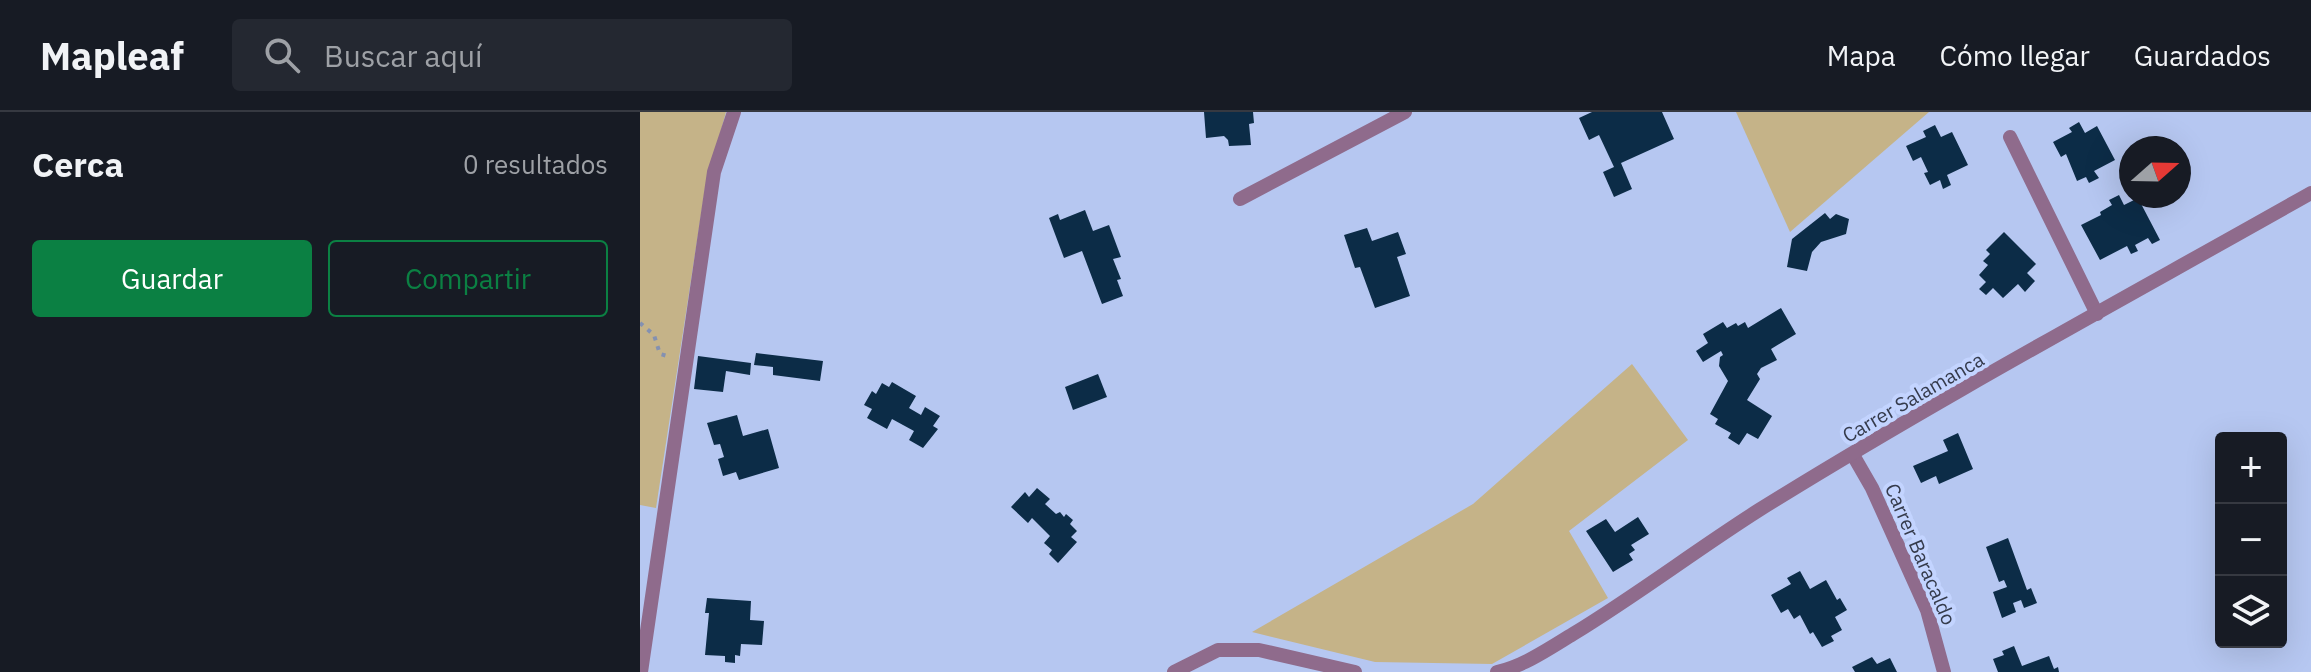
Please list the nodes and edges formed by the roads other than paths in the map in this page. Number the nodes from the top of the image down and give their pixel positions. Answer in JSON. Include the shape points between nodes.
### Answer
{"nodes":[{"id":1,"x":734,"y":112,"type":"edge"},
{"id":2,"x":1404,"y":112,"type":"edge"},
{"id":3,"x":2010,"y":137,"type":"dead end"},
{"id":4,"x":2311,"y":193,"type":"edge"},
{"id":5,"x":1240,"y":199,"type":"dead end"},
{"id":6,"x":2097,"y":314,"type":"junction"},
{"id":7,"x":1853,"y":455,"type":"junction"},
{"id":8,"x":641,"y":672,"type":"edge"},
{"id":9,"x":1174,"y":672,"type":"edge"},
{"id":10,"x":1355,"y":672,"type":"edge"},
{"id":11,"x":1497,"y":672,"type":"edge"},
{"id":12,"x":1944,"y":672,"type":"edge"}],
"edges":[{"from":1,"to":8,"type":"street","via":[[714,172]]},
{"from":2,"to":5,"type":"street"},
{"from":3,"to":6,"type":"street"},
{"from":4,"to":6,"type":"street","name":"Carrer Salamanca"},
{"from":6,"to":7,"type":"street","name":"Carrer Salamanca"},
{"from":7,"to":11,"type":"street","name":"Carrer Salamanca","via":[[1760,510],[1627,601]]},
{"from":7,"to":12,"type":"street","name":"Carrer Baracaldo","via":[[1927,610]]},
{"from":9,"to":10,"type":"street","via":[[1218,650],[1259,650]]}]}
